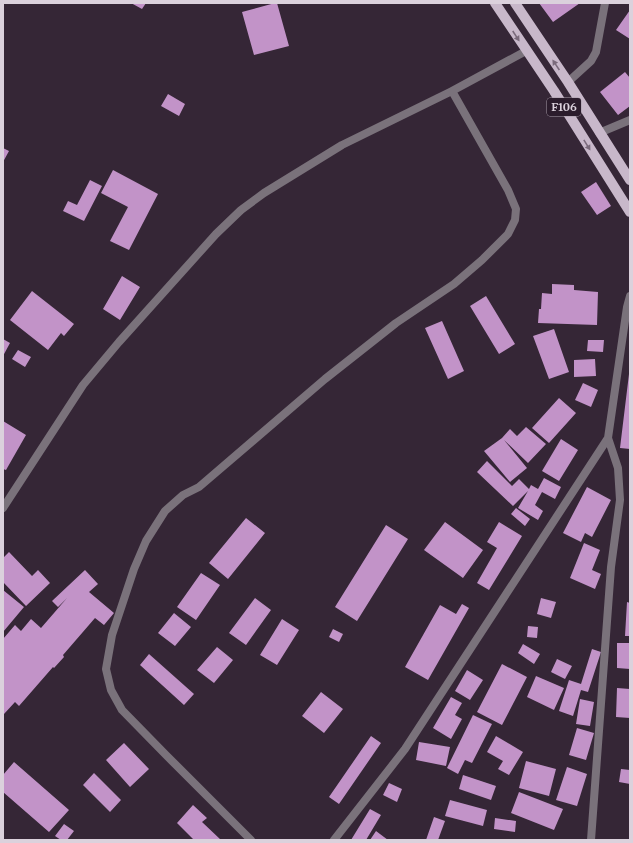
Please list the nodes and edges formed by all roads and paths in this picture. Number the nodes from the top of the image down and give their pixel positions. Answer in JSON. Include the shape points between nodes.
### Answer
{"nodes":[{"id":1,"x":495,"y":3,"type":"edge"},
{"id":2,"x":515,"y":3,"type":"edge"},
{"id":3,"x":606,"y":3,"type":"edge"},
{"id":4,"x":526,"y":51,"type":"junction"},
{"id":5,"x":568,"y":82,"type":"junction"},
{"id":6,"x":452,"y":91,"type":"junction"},
{"id":7,"x":630,"y":120,"type":"edge"},
{"id":8,"x":600,"y":133,"type":"junction"},
{"id":9,"x":630,"y":180,"type":"edge"},
{"id":10,"x":630,"y":212,"type":"edge"},
{"id":11,"x":630,"y":296,"type":"edge"},
{"id":12,"x":608,"y":438,"type":"junction"},
{"id":13,"x":3,"y":508,"type":"edge"},
{"id":14,"x":251,"y":840,"type":"edge"},
{"id":15,"x":334,"y":840,"type":"edge"},
{"id":16,"x":591,"y":840,"type":"edge"}],
"edges":[{"from":1,"to":4,"type":"main road","number":"F106","one_way":true},
{"from":5,"to":2,"type":"main road","number":"F106","one_way":true},
{"from":3,"to":5,"type":"street","via":[[596,52],[591,61]]},
{"from":4,"to":6,"type":"street"},
{"from":4,"to":10,"type":"main road","number":"F106","one_way":true},
{"from":5,"to":8,"type":"main road","number":"F106"},
{"from":6,"to":13,"type":"street","via":[[342,146],[241,210],[211,240],[83,385]]},
{"from":6,"to":14,"type":"street","via":[[508,190],[516,209],[515,220],[508,234],[454,284],[396,323],[199,487],[183,495],[165,512],[146,541],[112,635],[106,669],[111,690],[122,710]]},
{"from":7,"to":8,"type":"street"},
{"from":8,"to":9,"type":"main road","number":"F106"},
{"from":11,"to":12,"type":"street"},
{"from":12,"to":15,"type":"street","via":[[405,749]]},
{"from":12,"to":16,"type":"street","via":[[618,468],[620,500],[611,567]]}]}
